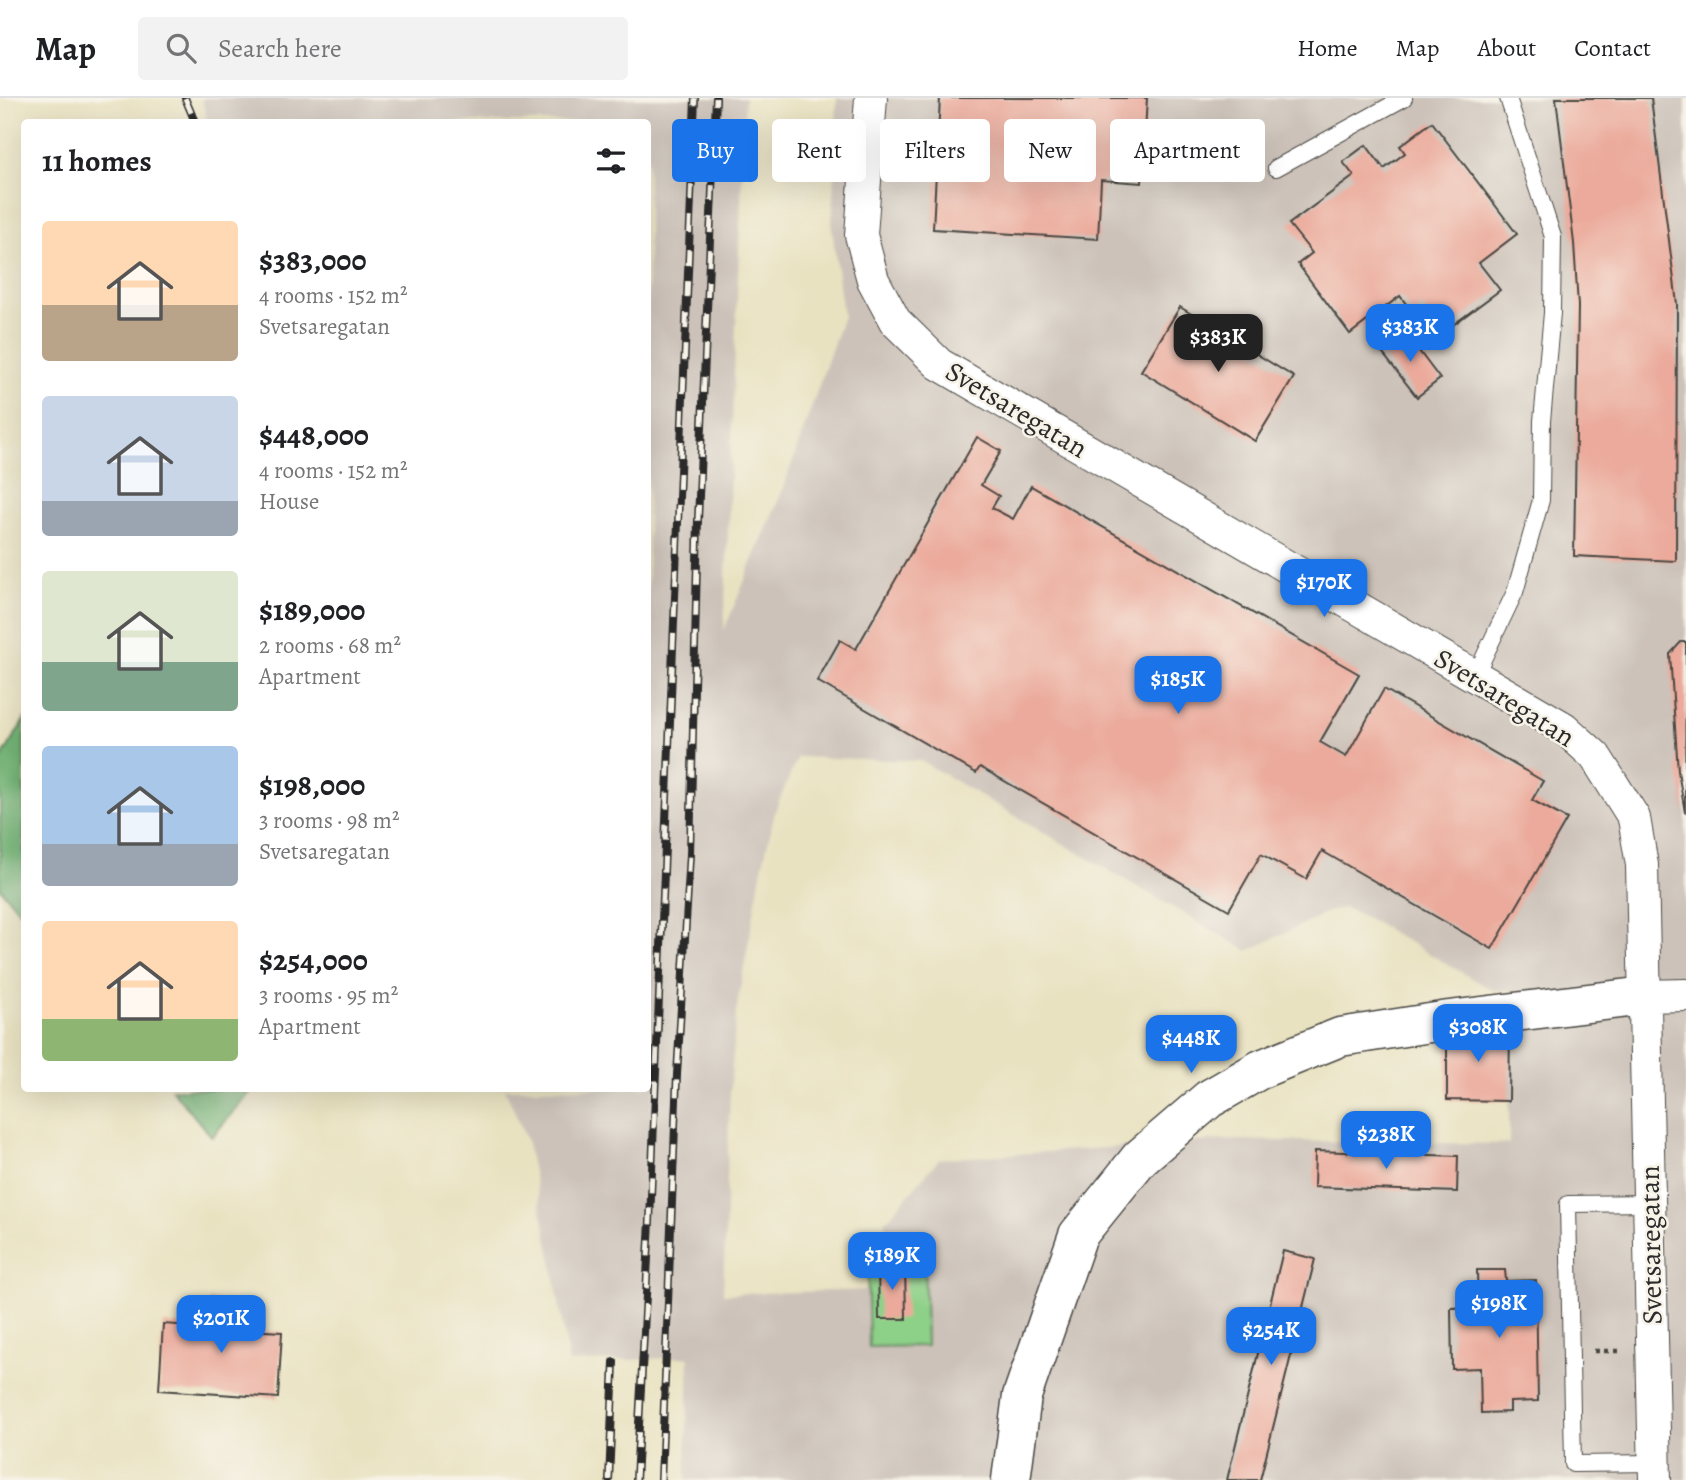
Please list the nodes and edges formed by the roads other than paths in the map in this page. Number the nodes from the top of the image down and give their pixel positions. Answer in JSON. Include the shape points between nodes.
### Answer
{"nodes":[{"id":1,"x":871,"y":98,"type":"edge"},
{"id":2,"x":1404,"y":98,"type":"edge"},
{"id":3,"x":1508,"y":98,"type":"edge"},
{"id":4,"x":1276,"y":168,"type":"dead end"},
{"id":5,"x":1475,"y":676,"type":"junction"},
{"id":6,"x":1686,"y":995,"type":"edge"},
{"id":7,"x":1645,"y":996,"type":"junction"},
{"id":8,"x":1650,"y":1203,"type":"junction"},
{"id":9,"x":1655,"y":1472,"type":"edge"},
{"id":10,"x":1011,"y":1480,"type":"edge"}],
"edges":[{"from":1,"to":5,"type":"street","name":"Svetsaregatan","via":[[862,235],[873,280],[895,321],[939,364]]},
{"from":2,"to":4,"type":"lane"},
{"from":3,"to":5,"type":"lane","via":[[1553,237],[1552,313],[1542,421],[1541,500],[1515,592]]},
{"from":5,"to":7,"type":"street","name":"Svetsaregatan","via":[[1564,728],[1595,756],[1634,818],[1642,865]]},
{"from":6,"to":7,"type":"street"},
{"from":7,"to":8,"type":"street","name":"Svetsaregatan"},
{"from":7,"to":10,"type":"main road","via":[[1340,1037],[1261,1069],[1209,1099],[1140,1158],[1079,1235],[1022,1396]]},
{"from":8,"to":9,"type":"street","name":"Svetsaregatan"},
{"from":8,"to":9,"type":"lane","via":[[1568,1204],[1573,1464]]}]}
